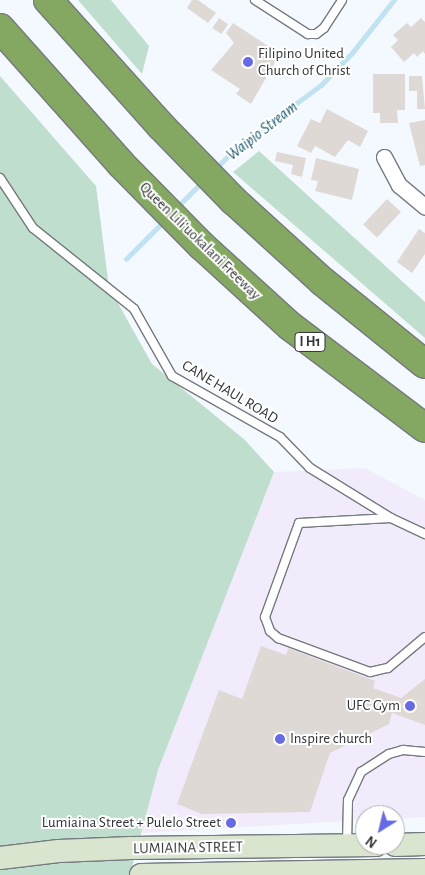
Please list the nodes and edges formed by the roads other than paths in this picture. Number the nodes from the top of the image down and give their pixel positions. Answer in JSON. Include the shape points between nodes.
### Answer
{"nodes":[{"id":1,"x":48,"y":0,"type":"edge"},
{"id":2,"x":57,"y":0,"type":"edge"},
{"id":3,"x":255,"y":0,"type":"edge"},
{"id":4,"x":342,"y":0,"type":"edge"},
{"id":5,"x":0,"y":28,"type":"edge"},
{"id":6,"x":0,"y":32,"type":"edge"},
{"id":7,"x":106,"y":66,"type":"junction"},
{"id":8,"x":45,"y":80,"type":"junction"},
{"id":9,"x":384,"y":157,"type":"dead end"},
{"id":10,"x":0,"y":178,"type":"edge"},
{"id":11,"x":425,"y":207,"type":"edge"},
{"id":12,"x":425,"y":364,"type":"edge"},
{"id":13,"x":425,"y":428,"type":"edge"},
{"id":14,"x":391,"y":518,"type":"junction"},
{"id":15,"x":425,"y":534,"type":"edge"},
{"id":16,"x":425,"y":637,"type":"edge"},
{"id":17,"x":425,"y":752,"type":"edge"},
{"id":18,"x":425,"y":844,"type":"edge"},
{"id":19,"x":347,"y":845,"type":"junction"},
{"id":20,"x":355,"y":845,"type":"edge"},
{"id":21,"x":405,"y":845,"type":"edge"},
{"id":22,"x":0,"y":858,"type":"edge"},
{"id":23,"x":425,"y":870,"type":"edge"},
{"id":24,"x":347,"y":873,"type":"edge"},
{"id":25,"x":141,"y":875,"type":"edge"}],
"edges":[{"from":1,"to":7,"type":"highway"},
{"from":2,"to":7,"type":"highway"},
{"from":3,"to":4,"type":"lane","via":[[308,34],[316,34],[324,28]]},
{"from":5,"to":8,"type":"highway","name":"Queen Liliʻuokalani Freeway","number":"I H1"},
{"from":6,"to":8,"type":"highway"},
{"from":7,"to":12,"type":"highway","via":[[233,200],[322,282]]},
{"from":8,"to":13,"type":"highway","name":"Queen Liliʻuokalani Freeway","number":"I H1","via":[[121,164],[202,246],[290,326]]},
{"from":9,"to":11,"type":"street","via":[[399,186]]},
{"from":10,"to":14,"type":"lane","name":"CANE HAUL ROAD","via":[[33,228],[134,309],[172,376],[280,437],[310,468]]},
{"from":14,"to":15,"type":"lane","name":"CANE HAUL ROAD"},
{"from":14,"to":16,"type":"lane","via":[[299,523],[267,606],[267,624],[278,638],[374,672],[388,668]]},
{"from":17,"to":19,"type":"lane","via":[[403,750],[389,754],[362,772],[348,800]]},
{"from":18,"to":21,"type":"main road"},
{"from":19,"to":20,"type":"main road","name":"LUMIAINA STREET"},
{"from":19,"to":22,"type":"main road","name":"LUMIAINA STREET","via":[[122,849]]},
{"from":19,"to":24,"type":"street"},
{"from":23,"to":24,"type":"main road","name":"LUMIAINA STREET"},
{"from":24,"to":25,"type":"main road","name":"LUMIAINA STREET"}]}
